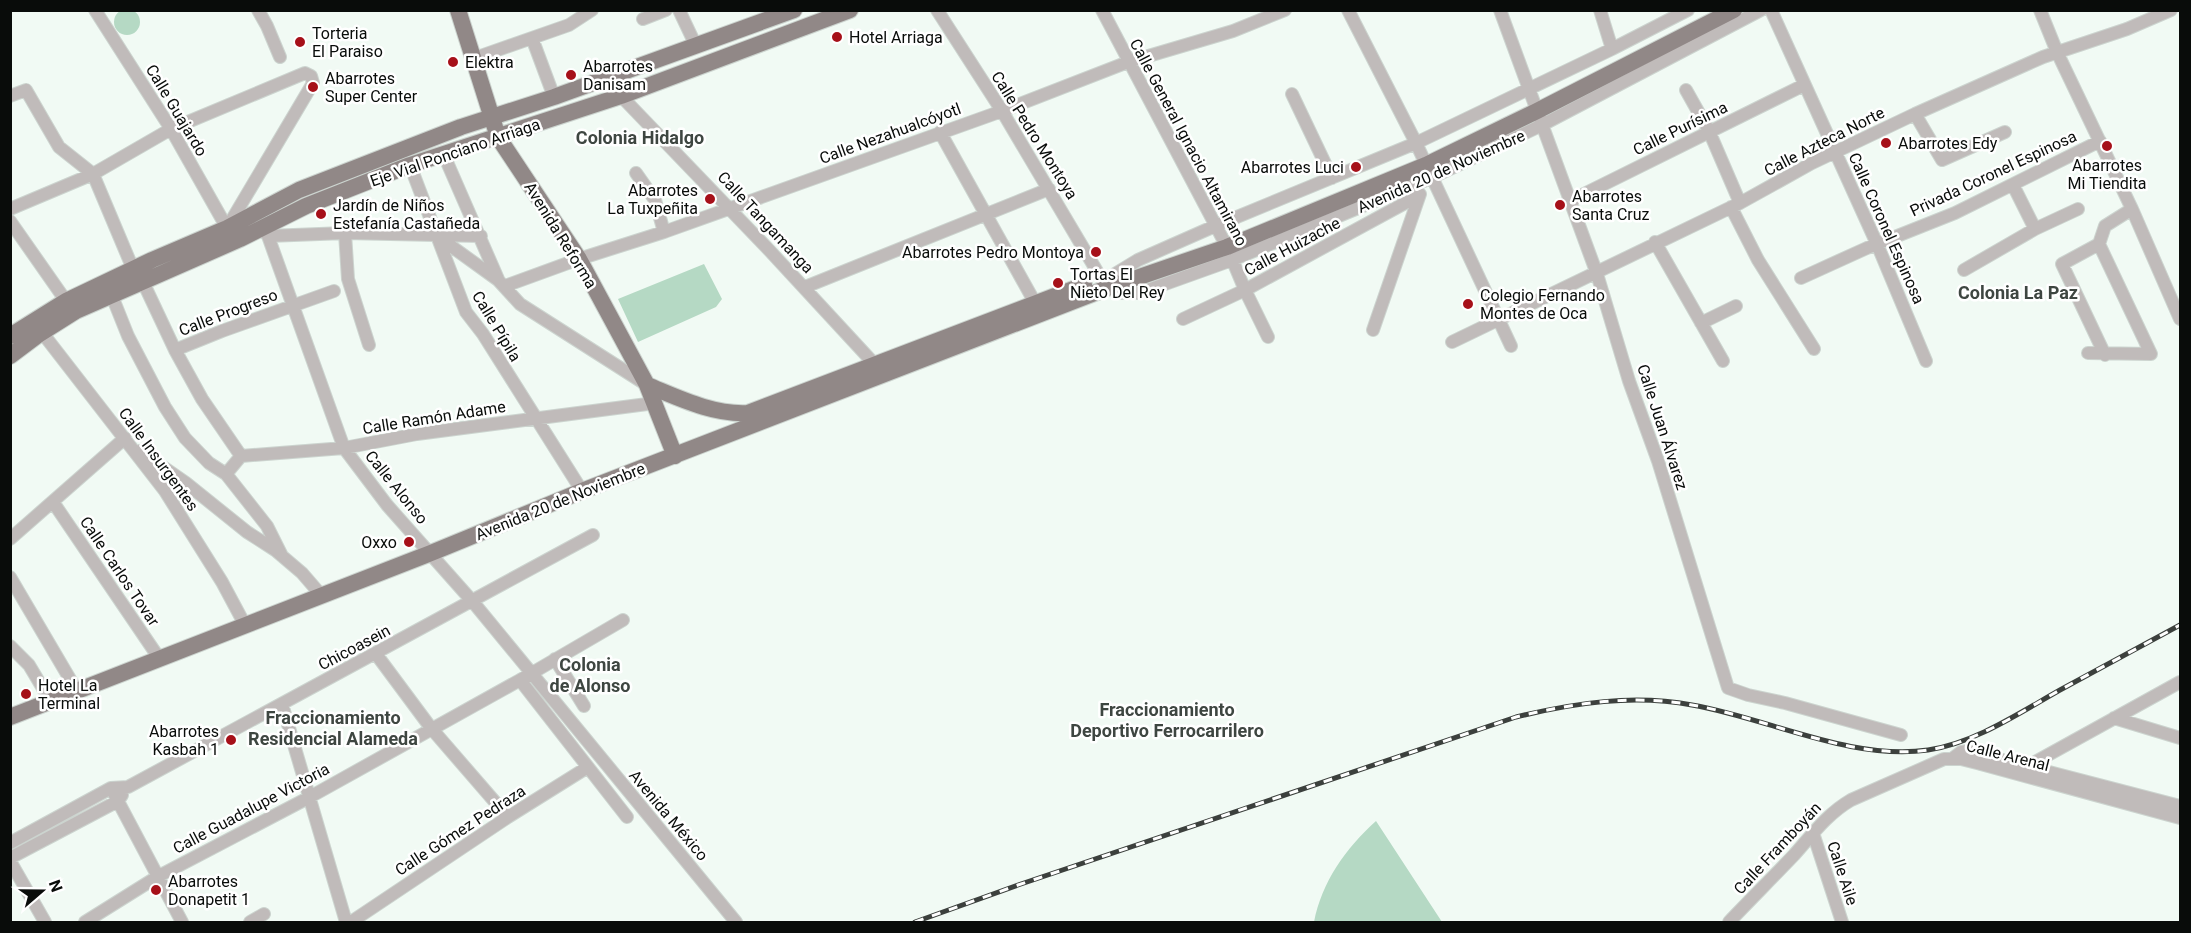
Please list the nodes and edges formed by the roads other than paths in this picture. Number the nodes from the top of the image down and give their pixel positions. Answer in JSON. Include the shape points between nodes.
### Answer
{"nodes":[{"id":1,"x":95,"y":10,"type":"edge"},
{"id":2,"x":258,"y":10,"type":"edge"},
{"id":3,"x":458,"y":10,"type":"edge"},
{"id":4,"x":592,"y":10,"type":"edge"},
{"id":5,"x":666,"y":10,"type":"edge"},
{"id":6,"x":679,"y":10,"type":"edge"},
{"id":7,"x":794,"y":10,"type":"edge"},
{"id":8,"x":850,"y":10,"type":"edge"},
{"id":9,"x":937,"y":10,"type":"edge"},
{"id":10,"x":1102,"y":10,"type":"edge"},
{"id":11,"x":1285,"y":10,"type":"edge"},
{"id":12,"x":1348,"y":10,"type":"edge"},
{"id":13,"x":1500,"y":10,"type":"edge"},
{"id":14,"x":1600,"y":10,"type":"edge"},
{"id":15,"x":1688,"y":10,"type":"edge"},
{"id":16,"x":1713,"y":10,"type":"edge"},
{"id":17,"x":1734,"y":10,"type":"edge"},
{"id":18,"x":1761,"y":10,"type":"edge"},
{"id":19,"x":1771,"y":10,"type":"edge"},
{"id":20,"x":2040,"y":10,"type":"edge"},
{"id":21,"x":2171,"y":11,"type":"edge"},
{"id":22,"x":643,"y":20,"type":"dead end"},
{"id":23,"x":532,"y":38,"type":"junction"},
{"id":24,"x":696,"y":46,"type":"junction"},
{"id":25,"x":1612,"y":50,"type":"junction"},
{"id":26,"x":2057,"y":52,"type":"junction"},
{"id":27,"x":280,"y":57,"type":"dead end"},
{"id":28,"x":472,"y":59,"type":"junction"},
{"id":29,"x":1128,"y":62,"type":"junction"},
{"id":30,"x":1804,"y":85,"type":"junction"},
{"id":31,"x":1686,"y":90,"type":"dead end"},
{"id":32,"x":1292,"y":94,"type":"dead end"},
{"id":33,"x":10,"y":96,"type":"edge"},
{"id":34,"x":621,"y":96,"type":"junction"},
{"id":35,"x":554,"y":97,"type":"junction"},
{"id":36,"x":1535,"y":107,"type":"junction"},
{"id":37,"x":1002,"y":111,"type":"junction"},
{"id":38,"x":1915,"y":114,"type":"junction"},
{"id":39,"x":492,"y":117,"type":"junction"},
{"id":40,"x":171,"y":129,"type":"junction"},
{"id":41,"x":1708,"y":131,"type":"junction"},
{"id":42,"x":940,"y":132,"type":"junction"},
{"id":43,"x":2005,"y":132,"type":"dead end"},
{"id":44,"x":498,"y":137,"type":"junction"},
{"id":45,"x":2100,"y":141,"type":"junction"},
{"id":46,"x":1835,"y":152,"type":"junction"},
{"id":47,"x":443,"y":153,"type":"junction"},
{"id":48,"x":1424,"y":160,"type":"junction"},
{"id":49,"x":410,"y":165,"type":"junction"},
{"id":50,"x":636,"y":173,"type":"dead end"},
{"id":51,"x":93,"y":174,"type":"junction"},
{"id":52,"x":1332,"y":178,"type":"junction"},
{"id":53,"x":2013,"y":185,"type":"junction"},
{"id":54,"x":1049,"y":189,"type":"junction"},
{"id":55,"x":1418,"y":196,"type":"junction"},
{"id":56,"x":1570,"y":201,"type":"junction"},
{"id":57,"x":1736,"y":205,"type":"junction"},
{"id":58,"x":730,"y":208,"type":"junction"},
{"id":59,"x":10,"y":209,"type":"edge"},
{"id":60,"x":2078,"y":209,"type":"dead end"},
{"id":61,"x":2132,"y":209,"type":"junction"},
{"id":62,"x":987,"y":214,"type":"junction"},
{"id":63,"x":10,"y":221,"type":"edge"},
{"id":64,"x":227,"y":228,"type":"junction"},
{"id":65,"x":2035,"y":229,"type":"junction"},
{"id":66,"x":265,"y":232,"type":"junction"},
{"id":67,"x":664,"y":232,"type":"junction"},
{"id":68,"x":345,"y":234,"type":"junction"},
{"id":69,"x":436,"y":235,"type":"junction"},
{"id":70,"x":481,"y":236,"type":"junction"},
{"id":71,"x":1655,"y":242,"type":"junction"},
{"id":72,"x":1224,"y":243,"type":"junction"},
{"id":73,"x":1877,"y":244,"type":"junction"},
{"id":74,"x":2099,"y":244,"type":"junction"},
{"id":75,"x":579,"y":259,"type":"junction"},
{"id":76,"x":1964,"y":270,"type":"dead end"},
{"id":77,"x":1597,"y":273,"type":"junction"},
{"id":78,"x":138,"y":276,"type":"junction"},
{"id":79,"x":1801,"y":278,"type":"dead end"},
{"id":80,"x":1109,"y":280,"type":"junction"},
{"id":81,"x":502,"y":283,"type":"junction"},
{"id":82,"x":805,"y":287,"type":"junction"},
{"id":83,"x":1245,"y":290,"type":"junction"},
{"id":84,"x":334,"y":291,"type":"dead end"},
{"id":85,"x":112,"y":296,"type":"junction"},
{"id":86,"x":66,"y":301,"type":"junction"},
{"id":87,"x":292,"y":305,"type":"junction"},
{"id":88,"x":1737,"y":306,"type":"dead end"},
{"id":89,"x":1038,"y":308,"type":"junction"},
{"id":90,"x":1183,"y":319,"type":"dead end"},
{"id":91,"x":2181,"y":319,"type":"edge"},
{"id":92,"x":1499,"y":320,"type":"junction"},
{"id":93,"x":1701,"y":323,"type":"junction"},
{"id":94,"x":38,"y":327,"type":"junction"},
{"id":95,"x":1373,"y":330,"type":"dead end"},
{"id":96,"x":10,"y":336,"type":"edge"},
{"id":97,"x":1268,"y":337,"type":"dead end"},
{"id":98,"x":1452,"y":342,"type":"dead end"},
{"id":99,"x":369,"y":345,"type":"dead end"},
{"id":100,"x":1511,"y":346,"type":"dead end"},
{"id":101,"x":1814,"y":349,"type":"dead end"},
{"id":102,"x":175,"y":350,"type":"junction"},
{"id":103,"x":2088,"y":353,"type":"dead end"},
{"id":104,"x":2105,"y":355,"type":"junction"},
{"id":105,"x":10,"y":356,"type":"edge"},
{"id":106,"x":1723,"y":361,"type":"dead end"},
{"id":107,"x":1926,"y":361,"type":"dead end"},
{"id":108,"x":880,"y":370,"type":"junction"},
{"id":109,"x":647,"y":385,"type":"junction"},
{"id":110,"x":655,"y":403,"type":"junction"},
{"id":111,"x":535,"y":418,"type":"junction"},
{"id":112,"x":127,"y":441,"type":"junction"},
{"id":113,"x":344,"y":448,"type":"junction"},
{"id":114,"x":241,"y":456,"type":"junction"},
{"id":115,"x":675,"y":456,"type":"junction"},
{"id":116,"x":226,"y":474,"type":"junction"},
{"id":117,"x":582,"y":491,"type":"junction"},
{"id":118,"x":53,"y":502,"type":"junction"},
{"id":119,"x":593,"y":535,"type":"dead end"},
{"id":120,"x":10,"y":539,"type":"edge"},
{"id":121,"x":431,"y":553,"type":"junction"},
{"id":122,"x":282,"y":556,"type":"junction"},
{"id":123,"x":10,"y":577,"type":"edge"},
{"id":124,"x":321,"y":595,"type":"junction"},
{"id":125,"x":473,"y":602,"type":"junction"},
{"id":126,"x":623,"y":620,"type":"dead end"},
{"id":127,"x":245,"y":625,"type":"junction"},
{"id":128,"x":10,"y":646,"type":"edge"},
{"id":129,"x":376,"y":654,"type":"junction"},
{"id":130,"x":159,"y":658,"type":"junction"},
{"id":131,"x":555,"y":659,"type":"junction"},
{"id":132,"x":526,"y":676,"type":"junction"},
{"id":133,"x":2181,"y":682,"type":"edge"},
{"id":134,"x":77,"y":691,"type":"junction"},
{"id":135,"x":51,"y":702,"type":"junction"},
{"id":136,"x":282,"y":704,"type":"junction"},
{"id":137,"x":584,"y":706,"type":"dead end"},
{"id":138,"x":10,"y":717,"type":"edge"},
{"id":139,"x":2114,"y":718,"type":"junction"},
{"id":140,"x":430,"y":728,"type":"junction"},
{"id":141,"x":575,"y":728,"type":"joint"},
{"id":142,"x":1901,"y":735,"type":"dead end"},
{"id":143,"x":2181,"y":738,"type":"edge"},
{"id":144,"x":1952,"y":758,"type":"junction"},
{"id":145,"x":2028,"y":765,"type":"junction"},
{"id":146,"x":588,"y":767,"type":"junction"},
{"id":147,"x":128,"y":787,"type":"junction"},
{"id":148,"x":111,"y":788,"type":"junction"},
{"id":149,"x":308,"y":798,"type":"junction"},
{"id":150,"x":118,"y":801,"type":"junction"},
{"id":151,"x":2181,"y":806,"type":"edge"},
{"id":152,"x":508,"y":817,"type":"junction"},
{"id":153,"x":627,"y":817,"type":"dead end"},
{"id":154,"x":2181,"y":818,"type":"edge"},
{"id":155,"x":1813,"y":833,"type":"junction"},
{"id":156,"x":10,"y":843,"type":"edge"},
{"id":157,"x":10,"y":860,"type":"edge"},
{"id":158,"x":157,"y":877,"type":"junction"},
{"id":159,"x":264,"y":914,"type":"dead end"},
{"id":160,"x":45,"y":922,"type":"edge"},
{"id":161,"x":85,"y":922,"type":"edge"},
{"id":162,"x":182,"y":922,"type":"edge"},
{"id":163,"x":250,"y":922,"type":"edge"},
{"id":164,"x":346,"y":922,"type":"edge"},
{"id":165,"x":351,"y":922,"type":"edge"},
{"id":166,"x":736,"y":922,"type":"edge"},
{"id":167,"x":1729,"y":922,"type":"edge"},
{"id":168,"x":1842,"y":922,"type":"edge"}],
"edges":[{"from":1,"to":40,"type":"street","name":"Calle Guajardo"},
{"from":2,"to":27,"type":"street"},
{"from":3,"to":28,"type":"main road","name":"Avenida Reforma"},
{"from":4,"to":23,"type":"street","via":[[569,25]]},
{"from":5,"to":22,"type":"street"},
{"from":6,"to":24,"type":"street"},
{"from":7,"to":24,"type":"main road","name":"Eje Vial Ponciano Arriaga"},
{"from":8,"to":34,"type":"main road","name":"Eje Vial Ponciano Arriaga"},
{"from":9,"to":37,"type":"street","name":"Calle Pedro Montoya"},
{"from":10,"to":29,"type":"street","name":"Calle General Ignacio Altamirano"},
{"from":11,"to":29,"type":"street","name":"Calle Nezahualcóyotl","via":[[1233,31]]},
{"from":12,"to":48,"type":"street"},
{"from":13,"to":36,"type":"street","name":"Calle Juan Álvarez"},
{"from":14,"to":25,"type":"street"},
{"from":15,"to":25,"type":"street","name":"Avenida 20 de Noviembre"},
{"from":16,"to":36,"type":"main road","name":"Avenida 20 de Noviembre"},
{"from":17,"to":36,"type":"main road","name":"Avenida 20 de Noviembre"},
{"from":18,"to":36,"type":"street","name":"Avenida 20 de Noviembre"},
{"from":19,"to":30,"type":"street","name":"Calle Coronel Espinosa"},
{"from":20,"to":26,"type":"street"},
{"from":21,"to":26,"type":"street","name":"Calle Azteca Norte"},
{"from":23,"to":28,"type":"street"},
{"from":23,"to":35,"type":"street"},
{"from":24,"to":35,"type":"main road","name":"Eje Vial Ponciano Arriaga"},
{"from":25,"to":36,"type":"street","name":"Avenida 20 de Noviembre"},
{"from":26,"to":38,"type":"street","name":"Calle Azteca Norte"},
{"from":26,"to":45,"type":"street"},
{"from":28,"to":39,"type":"main road","name":"Avenida Reforma"},
{"from":29,"to":37,"type":"street","name":"Calle Nezahualcóyotl"},
{"from":29,"to":72,"type":"street","name":"Calle General Ignacio Altamirano"},
{"from":30,"to":41,"type":"street","name":"Calle Purísima"},
{"from":30,"to":46,"type":"street","name":"Calle Coronel Espinosa"},
{"from":31,"to":41,"type":"street"},
{"from":32,"to":52,"type":"street"},
{"from":33,"to":51,"type":"street","via":[[26,90],[59,147]]},
{"from":34,"to":44,"type":"main road","name":"Eje Vial Ponciano Arriaga"},
{"from":34,"to":58,"type":"street","name":"Calle Tangamanga"},
{"from":35,"to":39,"type":"main road","name":"Eje Vial Ponciano Arriaga"},
{"from":36,"to":48,"type":"main road","name":"Avenida 20 de Noviembre"},
{"from":36,"to":48,"type":"street","name":"Avenida 20 de Noviembre"},
{"from":36,"to":56,"type":"street","name":"Calle Juan Álvarez"},
{"from":37,"to":42,"type":"street","name":"Calle Nezahualcóyotl"},
{"from":37,"to":54,"type":"street","name":"Calle Pedro Montoya"},
{"from":38,"to":43,"type":"street","via":[[1942,160]]},
{"from":38,"to":46,"type":"street","name":"Calle Azteca Norte"},
{"from":39,"to":44,"type":"main road","name":"Avenida Reforma"},
{"from":39,"to":64,"type":"main road","name":"Eje Vial Ponciano Arriaga","via":[[299,190]]},
{"from":40,"to":51,"type":"street"},
{"from":40,"to":64,"type":"street","name":"Calle Guajardo"},
{"from":40,"to":64,"type":"street","via":[[305,73],[311,76],[313,83]]},
{"from":41,"to":56,"type":"street","name":"Calle Purísima"},
{"from":41,"to":57,"type":"street"},
{"from":42,"to":58,"type":"street","name":"Calle Nezahualcóyotl"},
{"from":42,"to":62,"type":"street"},
{"from":44,"to":47,"type":"main road","name":"Eje Vial Ponciano Arriaga"},
{"from":44,"to":75,"type":"main road","name":"Avenida Reforma"},
{"from":45,"to":53,"type":"street","name":"Privada Coronel Espinosa"},
{"from":45,"to":61,"type":"street"},
{"from":46,"to":57,"type":"street","name":"Calle Azteca Norte"},
{"from":46,"to":73,"type":"street","name":"Calle Coronel Espinosa"},
{"from":47,"to":49,"type":"main road","name":"Eje Vial Ponciano Arriaga"},
{"from":47,"to":70,"type":"street"},
{"from":48,"to":52,"type":"street","name":"Avenida 20 de Noviembre"},
{"from":48,"to":55,"type":"street"},
{"from":48,"to":72,"type":"main road","name":"Avenida 20 de Noviembre"},
{"from":48,"to":92,"type":"street"},
{"from":49,"to":66,"type":"main road","name":"Eje Vial Ponciano Arriaga","via":[[306,206]]},
{"from":49,"to":69,"type":"street","name":"Calle Pípila"},
{"from":50,"to":67,"type":"street","via":[[655,200]]},
{"from":51,"to":59,"type":"street"},
{"from":51,"to":78,"type":"street"},
{"from":52,"to":72,"type":"street","name":"Avenida 20 de Noviembre"},
{"from":53,"to":65,"type":"street"},
{"from":53,"to":73,"type":"street","name":"Privada Coronel Espinosa"},
{"from":54,"to":62,"type":"street"},
{"from":54,"to":80,"type":"street","name":"Calle Pedro Montoya"},
{"from":55,"to":83,"type":"street","name":"Calle Huizache"},
{"from":55,"to":95,"type":"street"},
{"from":56,"to":77,"type":"street","name":"Calle Juan Álvarez"},
{"from":57,"to":71,"type":"street","name":"Calle Azteca Norte"},
{"from":57,"to":101,"type":"street","via":[[1758,260]]},
{"from":58,"to":67,"type":"street","name":"Calle Nezahualcóyotl"},
{"from":58,"to":82,"type":"street","name":"Calle Tangamanga"},
{"from":60,"to":65,"type":"street"},
{"from":61,"to":74,"type":"street","via":[[2105,226]]},
{"from":61,"to":91,"type":"street"},
{"from":62,"to":82,"type":"street"},
{"from":62,"to":89,"type":"street"},
{"from":63,"to":86,"type":"street"},
{"from":64,"to":78,"type":"main road","name":"Eje Vial Ponciano Arriaga"},
{"from":65,"to":76,"type":"street"},
{"from":66,"to":68,"type":"street"},
{"from":66,"to":78,"type":"main road","name":"Eje Vial Ponciano Arriaga"},
{"from":66,"to":87,"type":"street","name":"Calle Alonso"},
{"from":67,"to":75,"type":"street","name":"Calle Nezahualcóyotl"},
{"from":68,"to":69,"type":"street"},
{"from":68,"to":99,"type":"street","via":[[348,279]]},
{"from":69,"to":70,"type":"street"},
{"from":69,"to":81,"type":"street"},
{"from":69,"to":111,"type":"street","name":"Calle Pípila","via":[[465,312]]},
{"from":70,"to":81,"type":"street"},
{"from":71,"to":77,"type":"street","name":"Calle Azteca Norte"},
{"from":71,"to":93,"type":"street"},
{"from":72,"to":80,"type":"main road","name":"Avenida 20 de Noviembre"},
{"from":72,"to":80,"type":"street","name":"Avenida 20 de Noviembre","via":[[1138,260]]},
{"from":72,"to":83,"type":"street","name":"Calle General Ignacio Altamirano"},
{"from":73,"to":79,"type":"street","name":"Privada Coronel Espinosa"},
{"from":73,"to":107,"type":"street","name":"Calle Coronel Espinosa"},
{"from":74,"to":104,"type":"street","via":[[2062,264]]},
{"from":74,"to":104,"type":"street","via":[[2151,354]]},
{"from":75,"to":81,"type":"street","name":"Calle Nezahualcóyotl"},
{"from":75,"to":109,"type":"main road","name":"Avenida Reforma"},
{"from":77,"to":92,"type":"street","name":"Calle Azteca Norte"},
{"from":77,"to":142,"type":"street","name":"Calle Juan Álvarez","via":[[1728,688]]},
{"from":78,"to":85,"type":"main road","name":"Eje Vial Ponciano Arriaga"},
{"from":78,"to":86,"type":"main road","name":"Eje Vial Ponciano Arriaga"},
{"from":78,"to":102,"type":"street"},
{"from":80,"to":89,"type":"main road","name":"Avenida 20 de Noviembre"},
{"from":81,"to":109,"type":"street","via":[[520,304]]},
{"from":82,"to":108,"type":"street","name":"Calle Tangamanga"},
{"from":83,"to":90,"type":"street","name":"Calle Huizache"},
{"from":83,"to":97,"type":"street","name":"Calle General Ignacio Altamirano"},
{"from":84,"to":87,"type":"street","name":"Calle Progreso"},
{"from":85,"to":94,"type":"main road","name":"Eje Vial Ponciano Arriaga"},
{"from":85,"to":116,"type":"street","via":[[165,407],[185,438]]},
{"from":86,"to":94,"type":"main road","name":"Eje Vial Ponciano Arriaga"},
{"from":87,"to":102,"type":"street","name":"Calle Progreso"},
{"from":87,"to":113,"type":"street","name":"Calle Alonso"},
{"from":88,"to":93,"type":"street"},
{"from":89,"to":108,"type":"main road","name":"Avenida 20 de Noviembre"},
{"from":92,"to":98,"type":"street","name":"Calle Azteca Norte"},
{"from":92,"to":100,"type":"street"},
{"from":93,"to":106,"type":"street"},
{"from":94,"to":96,"type":"main road","name":"Eje Vial Ponciano Arriaga"},
{"from":94,"to":105,"type":"main road","name":"Eje Vial Ponciano Arriaga"},
{"from":94,"to":112,"type":"street","name":"Calle Insurgentes"},
{"from":102,"to":114,"type":"street"},
{"from":103,"to":104,"type":"street"},
{"from":108,"to":109,"type":"main road","name":"Avenida 20 de Noviembre","via":[[760,410],[735,414],[714,411]]},
{"from":108,"to":115,"type":"main road","name":"Avenida 20 de Noviembre"},
{"from":109,"to":110,"type":"main road","name":"Avenida Reforma"},
{"from":110,"to":111,"type":"street","name":"Calle Ramón Adame"},
{"from":110,"to":115,"type":"main road","name":"Avenida Reforma"},
{"from":111,"to":113,"type":"street","name":"Calle Ramón Adame"},
{"from":111,"to":117,"type":"street","name":"Calle Pípila"},
{"from":112,"to":118,"type":"street"},
{"from":112,"to":122,"type":"street"},
{"from":112,"to":127,"type":"street","name":"Calle Insurgentes","via":[[165,491]]},
{"from":113,"to":114,"type":"street","name":"Calle Ramón Adame"},
{"from":113,"to":121,"type":"street","name":"Calle Alonso","via":[[387,505]]},
{"from":114,"to":116,"type":"street"},
{"from":115,"to":117,"type":"main road","name":"Avenida 20 de Noviembre"},
{"from":116,"to":122,"type":"street","via":[[267,526]]},
{"from":117,"to":121,"type":"main road","name":"Avenida 20 de Noviembre"},
{"from":118,"to":120,"type":"street"},
{"from":118,"to":130,"type":"street","name":"Calle Carlos Tovar"},
{"from":119,"to":125,"type":"street","name":"Chicoasein"},
{"from":121,"to":124,"type":"main road","name":"Avenida 20 de Noviembre"},
{"from":121,"to":125,"type":"street","name":"Calle Alonso"},
{"from":122,"to":124,"type":"street"},
{"from":123,"to":134,"type":"street"},
{"from":124,"to":127,"type":"main road","name":"Avenida 20 de Noviembre"},
{"from":125,"to":129,"type":"street","name":"Chicoasein"},
{"from":125,"to":132,"type":"street","name":"Calle Alonso"},
{"from":126,"to":131,"type":"street","name":"Calle Guadalupe Victoria"},
{"from":127,"to":130,"type":"main road","name":"Avenida 20 de Noviembre"},
{"from":128,"to":135,"type":"street","via":[[29,665]]},
{"from":129,"to":136,"type":"street","name":"Chicoasein"},
{"from":129,"to":140,"type":"street"},
{"from":130,"to":134,"type":"main road","name":"Avenida 20 de Noviembre"},
{"from":131,"to":132,"type":"street","name":"Calle Guadalupe Victoria"},
{"from":131,"to":137,"type":"street"},
{"from":132,"to":140,"type":"street","name":"Calle Guadalupe Victoria"},
{"from":132,"to":141,"type":"street","name":"Calle Alonso"},
{"from":132,"to":146,"type":"street","name":"Calle Alonso"},
{"from":133,"to":139,"type":"street"},
{"from":134,"to":135,"type":"main road","name":"Avenida 20 de Noviembre"},
{"from":135,"to":138,"type":"main road","name":"Avenida 20 de Noviembre"},
{"from":136,"to":147,"type":"street","name":"Chicoasein"},
{"from":136,"to":149,"type":"street"},
{"from":139,"to":143,"type":"street"},
{"from":139,"to":145,"type":"street"},
{"from":140,"to":149,"type":"street","name":"Calle Guadalupe Victoria"},
{"from":140,"to":152,"type":"street"},
{"from":141,"to":166,"type":"street","name":"Avenida México"},
{"from":144,"to":145,"type":"street","name":"Calle Arenal","via":[[1968,751]]},
{"from":144,"to":154,"type":"street","name":"Calle Arenal"},
{"from":144,"to":155,"type":"street","name":"Calle Framboyán","via":[[1851,800]]},
{"from":145,"to":151,"type":"street","name":"Calle Arenal"},
{"from":146,"to":152,"type":"street","name":"Calle Gómez Pedraza"},
{"from":146,"to":153,"type":"street","name":"Calle Alonso"},
{"from":147,"to":148,"type":"street","name":"Chicoasein"},
{"from":147,"to":150,"type":"street","name":"Chicoasein"},
{"from":148,"to":150,"type":"street"},
{"from":148,"to":156,"type":"street","name":"Chicoasein"},
{"from":149,"to":158,"type":"street","name":"Calle Guadalupe Victoria"},
{"from":149,"to":164,"type":"street"},
{"from":150,"to":157,"type":"street","name":"Chicoasein"},
{"from":150,"to":158,"type":"street"},
{"from":152,"to":165,"type":"street","name":"Calle Gómez Pedraza"},
{"from":155,"to":167,"type":"street","name":"Calle Framboyán"},
{"from":155,"to":168,"type":"street","name":"Calle Aile"},
{"from":157,"to":160,"type":"street"},
{"from":158,"to":161,"type":"street","name":"Calle Guadalupe Victoria"},
{"from":158,"to":162,"type":"street"},
{"from":159,"to":163,"type":"street"}]}
